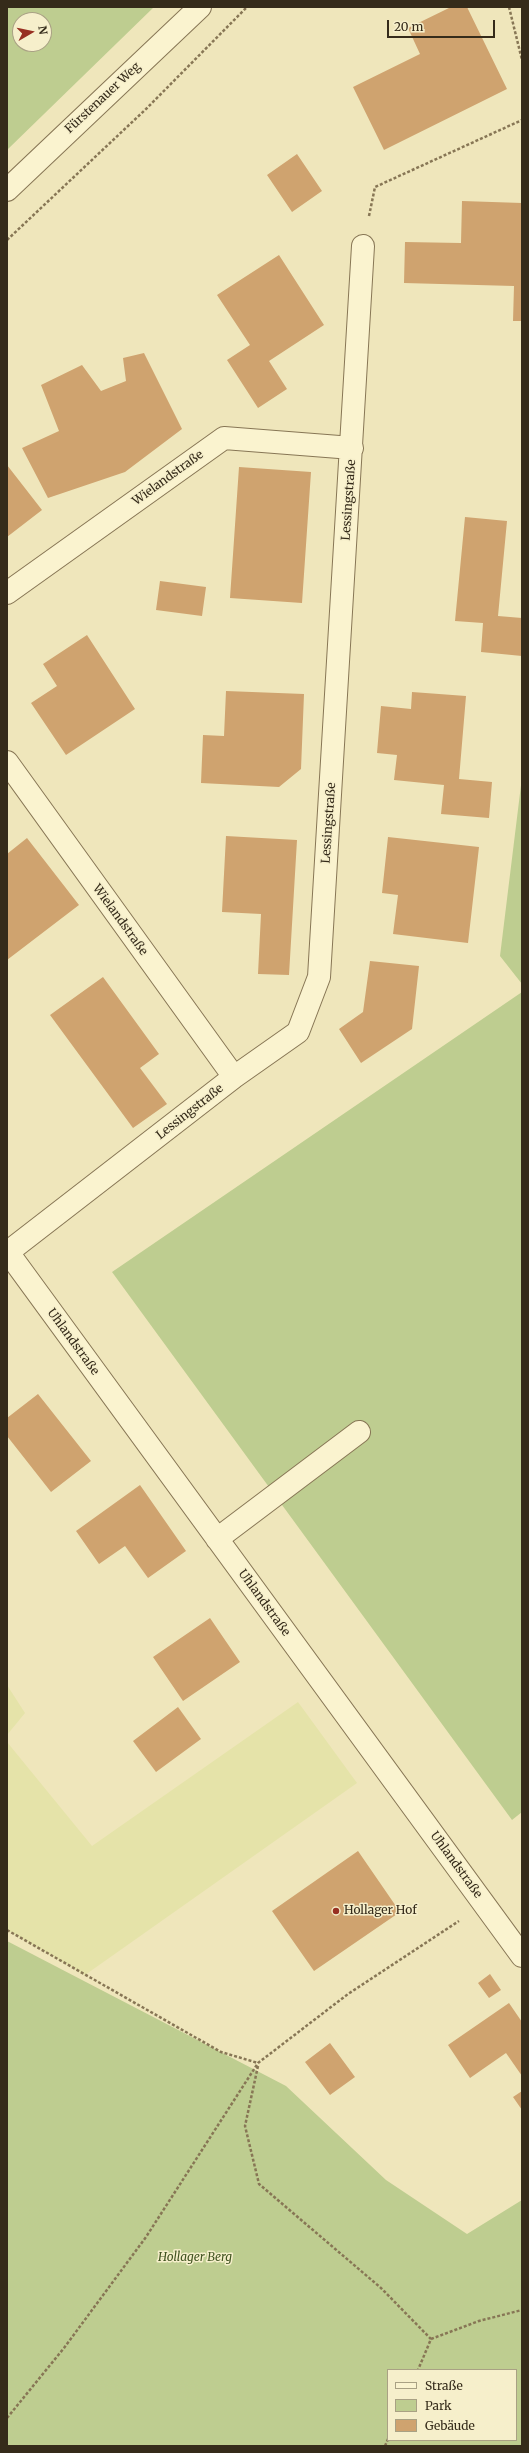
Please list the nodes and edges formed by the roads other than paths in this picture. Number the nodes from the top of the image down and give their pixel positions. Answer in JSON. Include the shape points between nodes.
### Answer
{"nodes":[{"id":1,"x":200,"y":7,"type":"edge"},
{"id":2,"x":7,"y":190,"type":"edge"},
{"id":3,"x":363,"y":246,"type":"road end"},
{"id":4,"x":352,"y":448,"type":"junction"},
{"id":5,"x":7,"y":593,"type":"edge"},
{"id":6,"x":7,"y":762,"type":"edge"},
{"id":7,"x":234,"y":1078,"type":"junction"},
{"id":8,"x":7,"y":1252,"type":"edge"},
{"id":9,"x":359,"y":1432,"type":"dead end"},
{"id":10,"x":217,"y":1539,"type":"junction"},
{"id":11,"x":522,"y":1956,"type":"edge"}],
"edges":[{"from":1,"to":2,"type":"street","name":"Fürstenauer Weg"},
{"from":3,"to":4,"type":"street","name":"Lessingstraße"},
{"from":4,"to":5,"type":"street","name":"Wielandstraße","via":[[224,438]]},
{"from":4,"to":7,"type":"street","name":"Lessingstraße","via":[[319,977],[298,1032]]},
{"from":6,"to":7,"type":"street","name":"Wielandstraße"},
{"from":7,"to":8,"type":"street","name":"Lessingstraße"},
{"from":8,"to":10,"type":"street","name":"Uhlandstraße"},
{"from":9,"to":10,"type":"street"},
{"from":10,"to":11,"type":"street","name":"Uhlandstraße"}]}
